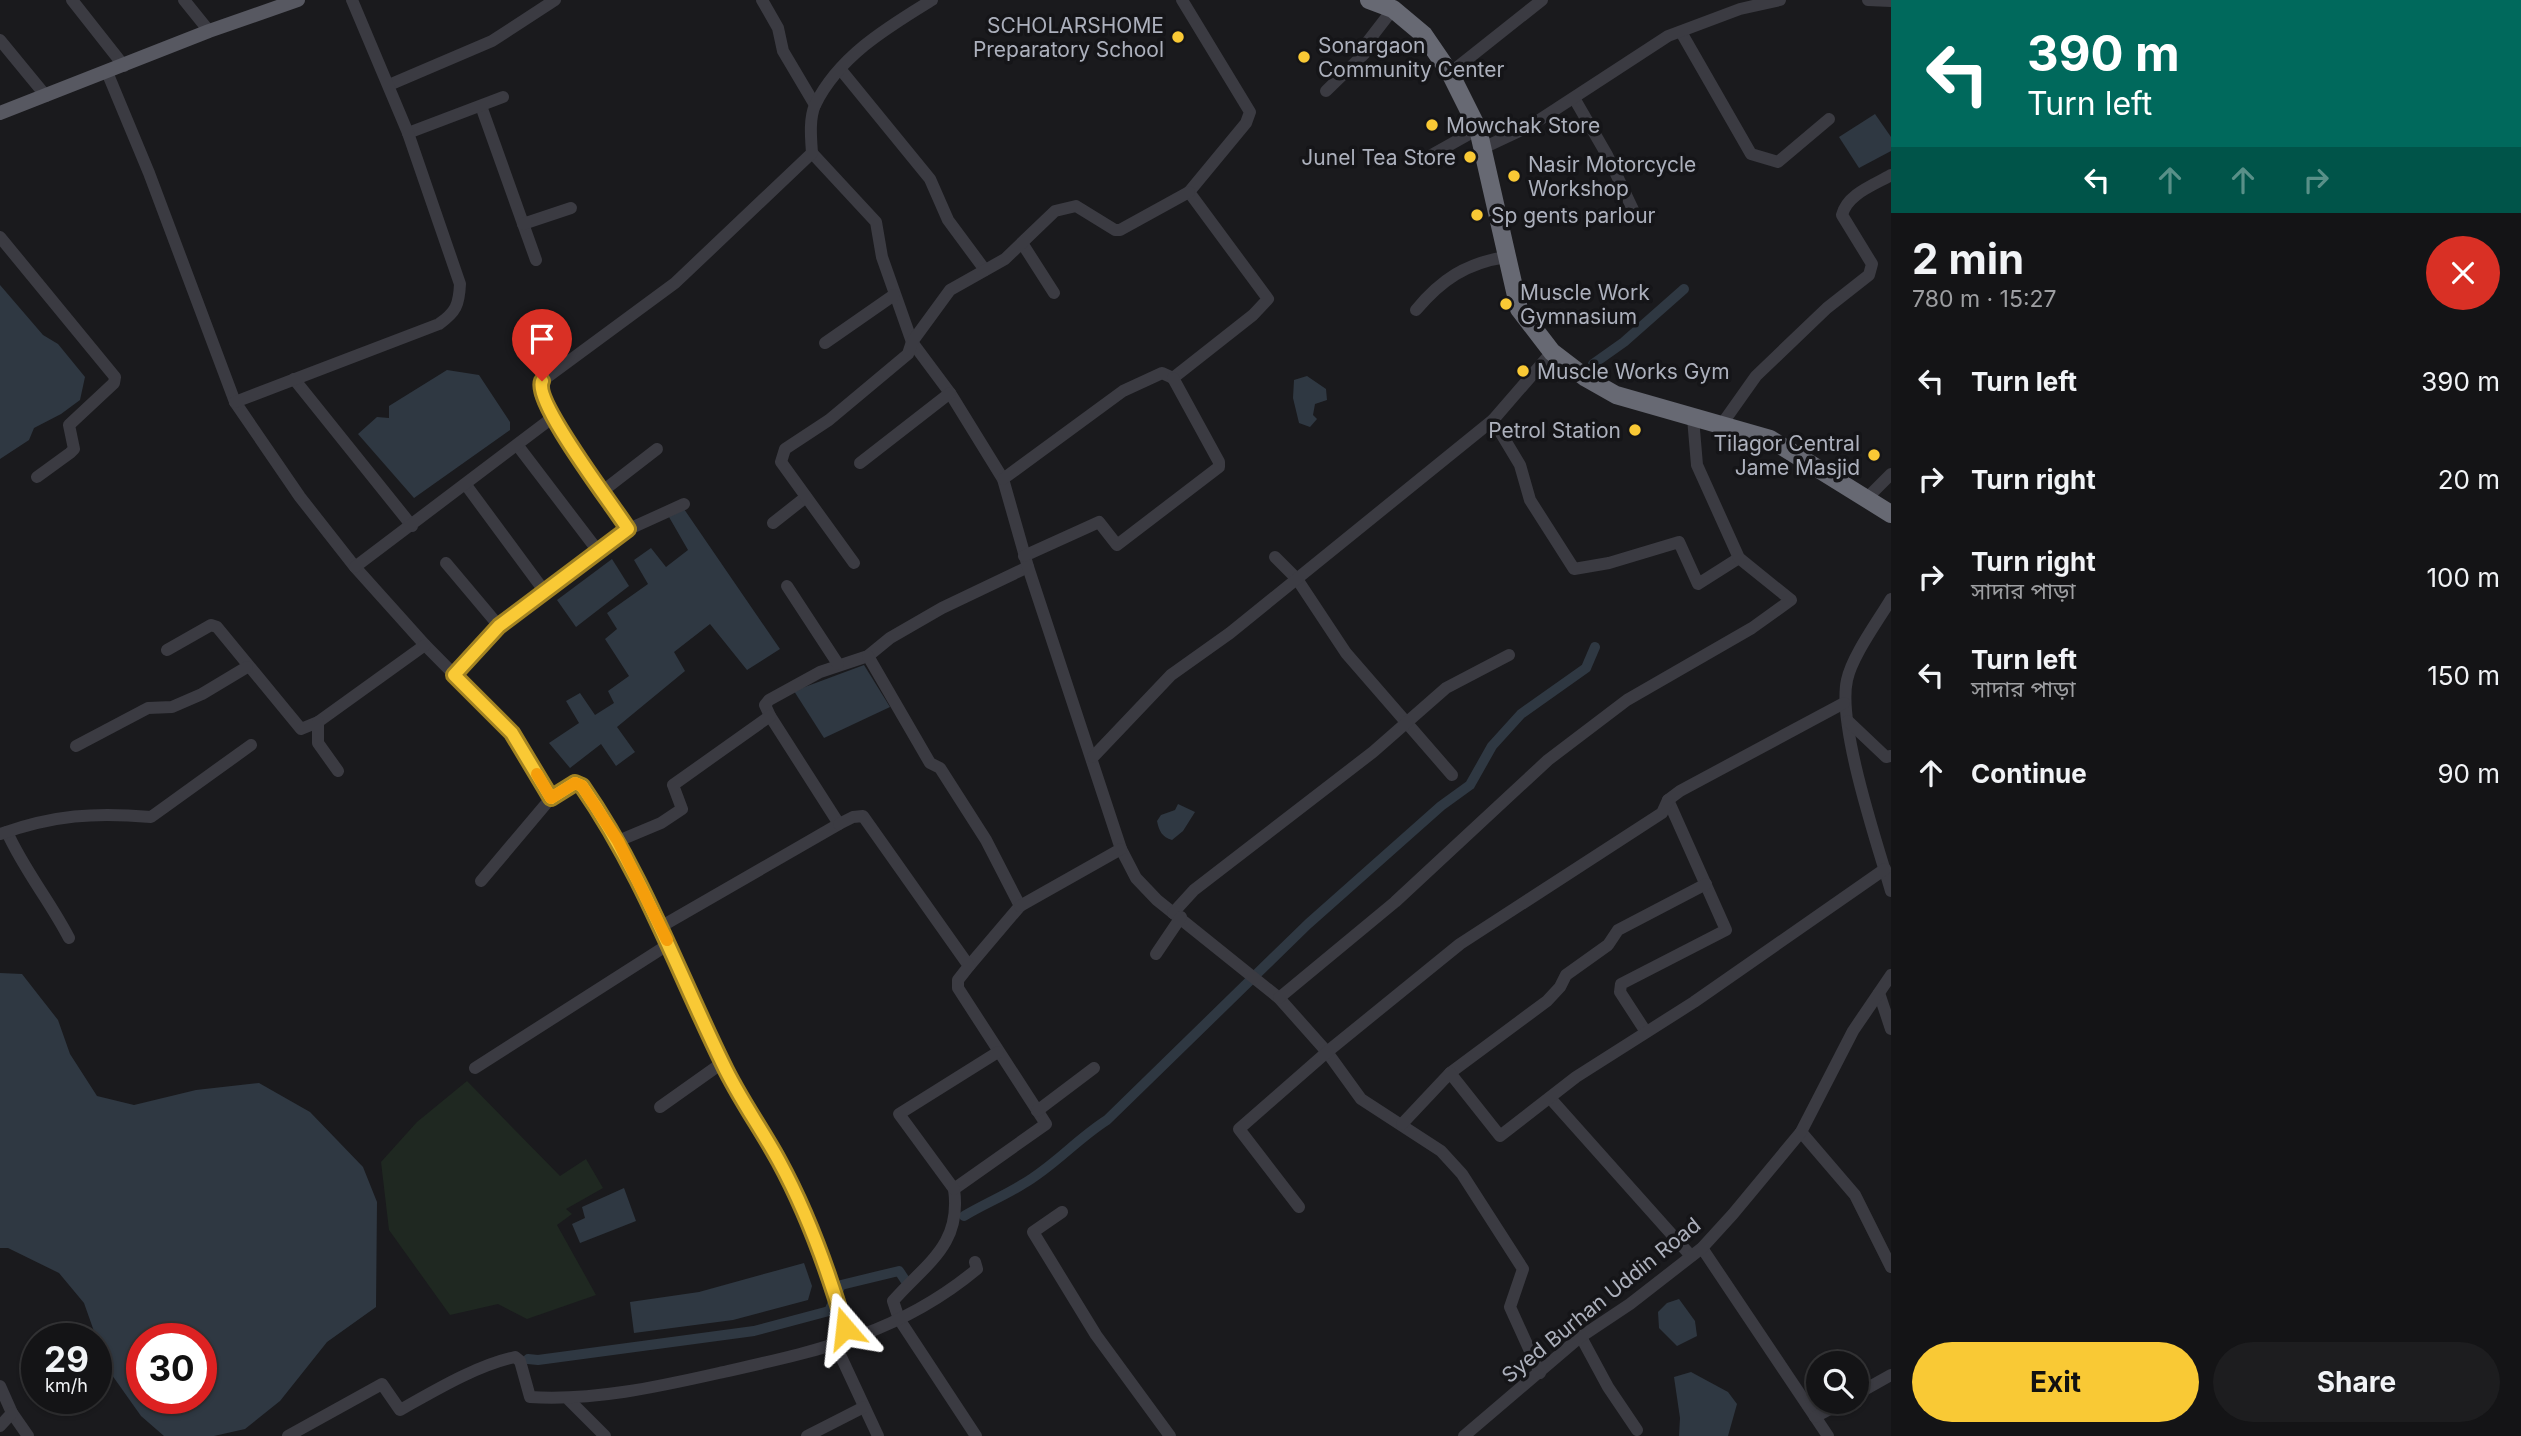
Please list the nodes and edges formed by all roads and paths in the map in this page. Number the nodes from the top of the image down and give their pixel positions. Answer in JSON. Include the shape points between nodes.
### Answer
{"nodes":[{"id":1,"x":72,"y":0,"type":"edge"},
{"id":2,"x":184,"y":0,"type":"edge"},
{"id":3,"x":352,"y":0,"type":"edge"},
{"id":4,"x":555,"y":0,"type":"edge"},
{"id":5,"x":762,"y":0,"type":"edge"},
{"id":6,"x":932,"y":0,"type":"edge"},
{"id":7,"x":1182,"y":0,"type":"edge"},
{"id":8,"x":1369,"y":0,"type":"edge"},
{"id":9,"x":1542,"y":0,"type":"edge"},
{"id":10,"x":1780,"y":0,"type":"edge"},
{"id":11,"x":1868,"y":0,"type":"edge"},
{"id":12,"x":292,"y":1,"type":"edge"},
{"id":13,"x":1891,"y":1,"type":"edge"},
{"id":14,"x":1393,"y":9,"type":"junction"},
{"id":15,"x":209,"y":31,"type":"junction"},
{"id":16,"x":1681,"y":32,"type":"junction"},
{"id":17,"x":0,"y":40,"type":"edge"},
{"id":18,"x":124,"y":66,"type":"junction"},
{"id":19,"x":841,"y":70,"type":"junction"},
{"id":20,"x":107,"y":72,"type":"junction"},
{"id":21,"x":1450,"y":74,"type":"junction"},
{"id":22,"x":389,"y":85,"type":"junction"},
{"id":23,"x":1325,"y":91,"type":"dead end"},
{"id":24,"x":46,"y":96,"type":"junction"},
{"id":25,"x":503,"y":97,"type":"dead end"},
{"id":26,"x":1574,"y":98,"type":"junction"},
{"id":27,"x":481,"y":106,"type":"junction"},
{"id":28,"x":815,"y":106,"type":"junction"},
{"id":29,"x":0,"y":113,"type":"edge"},
{"id":30,"x":1829,"y":119,"type":"dead end"},
{"id":31,"x":1478,"y":129,"type":"junction"},
{"id":32,"x":408,"y":133,"type":"junction"},
{"id":33,"x":1483,"y":148,"type":"junction"},
{"id":34,"x":811,"y":153,"type":"junction"},
{"id":35,"x":1428,"y":157,"type":"dead end"},
{"id":36,"x":1891,"y":175,"type":"edge"},
{"id":37,"x":1189,"y":192,"type":"junction"},
{"id":38,"x":571,"y":208,"type":"dead end"},
{"id":39,"x":1637,"y":218,"type":"dead end"},
{"id":40,"x":523,"y":224,"type":"junction"},
{"id":41,"x":0,"y":237,"type":"edge"},
{"id":42,"x":1022,"y":243,"type":"junction"},
{"id":43,"x":1506,"y":257,"type":"junction"},
{"id":44,"x":536,"y":260,"type":"dead end"},
{"id":45,"x":985,"y":270,"type":"junction"},
{"id":46,"x":1054,"y":293,"type":"dead end"},
{"id":47,"x":894,"y":296,"type":"junction"},
{"id":48,"x":1416,"y":310,"type":"dead end"},
{"id":49,"x":912,"y":342,"type":"junction"},
{"id":50,"x":825,"y":343,"type":"dead end"},
{"id":51,"x":1552,"y":352,"type":"junction"},
{"id":52,"x":1173,"y":378,"type":"junction"},
{"id":53,"x":294,"y":379,"type":"junction"},
{"id":54,"x":950,"y":393,"type":"junction"},
{"id":55,"x":235,"y":401,"type":"junction"},
{"id":56,"x":552,"y":418,"type":"junction"},
{"id":57,"x":1693,"y":418,"type":"junction"},
{"id":58,"x":1493,"y":420,"type":"junction"},
{"id":59,"x":1722,"y":424,"type":"junction"},
{"id":60,"x":518,"y":446,"type":"junction"},
{"id":61,"x":657,"y":449,"type":"dead end"},
{"id":62,"x":860,"y":463,"type":"dead end"},
{"id":63,"x":1891,"y":474,"type":"edge"},
{"id":64,"x":37,"y":477,"type":"dead end"},
{"id":65,"x":1003,"y":479,"type":"junction"},
{"id":66,"x":466,"y":485,"type":"junction"},
{"id":67,"x":604,"y":490,"type":"junction"},
{"id":68,"x":806,"y":497,"type":"junction"},
{"id":69,"x":1868,"y":497,"type":"junction"},
{"id":70,"x":684,"y":505,"type":"dead end"},
{"id":71,"x":1891,"y":514,"type":"edge"},
{"id":72,"x":773,"y":523,"type":"dead end"},
{"id":73,"x":412,"y":526,"type":"junction"},
{"id":74,"x":628,"y":529,"type":"junction"},
{"id":75,"x":598,"y":551,"type":"junction"},
{"id":76,"x":1275,"y":557,"type":"dead end"},
{"id":77,"x":1739,"y":558,"type":"junction"},
{"id":78,"x":1026,"y":562,"type":"junction"},
{"id":79,"x":446,"y":563,"type":"dead end"},
{"id":80,"x":853,"y":563,"type":"dead end"},
{"id":81,"x":355,"y":567,"type":"junction"},
{"id":82,"x":1297,"y":579,"type":"junction"},
{"id":83,"x":788,"y":586,"type":"dead end"},
{"id":84,"x":545,"y":592,"type":"junction"},
{"id":85,"x":1891,"y":599,"type":"edge"},
{"id":86,"x":499,"y":626,"type":"junction"},
{"id":87,"x":425,"y":645,"type":"junction"},
{"id":88,"x":167,"y":650,"type":"dead end"},
{"id":89,"x":1509,"y":654,"type":"dead end"},
{"id":90,"x":868,"y":656,"type":"junction"},
{"id":91,"x":838,"y":664,"type":"junction"},
{"id":92,"x":247,"y":667,"type":"junction"},
{"id":93,"x":454,"y":675,"type":"junction"},
{"id":94,"x":1844,"y":703,"type":"junction"},
{"id":95,"x":769,"y":716,"type":"junction"},
{"id":96,"x":1848,"y":721,"type":"junction"},
{"id":97,"x":318,"y":722,"type":"junction"},
{"id":98,"x":1406,"y":724,"type":"junction"},
{"id":99,"x":251,"y":745,"type":"dead end"},
{"id":100,"x":76,"y":746,"type":"dead end"},
{"id":101,"x":1891,"y":756,"type":"edge"},
{"id":102,"x":1093,"y":758,"type":"junction"},
{"id":103,"x":338,"y":771,"type":"dead end"},
{"id":104,"x":1452,"y":775,"type":"dead end"},
{"id":105,"x":551,"y":798,"type":"junction"},
{"id":106,"x":1668,"y":800,"type":"junction"},
{"id":107,"x":839,"y":824,"type":"junction"},
{"id":108,"x":3,"y":833,"type":"edge"},
{"id":109,"x":618,"y":841,"type":"junction"},
{"id":110,"x":1121,"y":849,"type":"junction"},
{"id":111,"x":1885,"y":869,"type":"junction"},
{"id":112,"x":481,"y":881,"type":"dead end"},
{"id":113,"x":1706,"y":884,"type":"junction"},
{"id":114,"x":1891,"y":891,"type":"edge"},
{"id":115,"x":1020,"y":906,"type":"junction"},
{"id":116,"x":1177,"y":915,"type":"junction"},
{"id":117,"x":662,"y":926,"type":"junction"},
{"id":118,"x":69,"y":938,"type":"dead end"},
{"id":119,"x":669,"y":944,"type":"junction"},
{"id":120,"x":1156,"y":954,"type":"dead end"},
{"id":121,"x":969,"y":966,"type":"junction"},
{"id":122,"x":1891,"y":975,"type":"edge"},
{"id":123,"x":1880,"y":993,"type":"junction"},
{"id":124,"x":1279,"y":998,"type":"junction"},
{"id":125,"x":1891,"y":1029,"type":"edge"},
{"id":126,"x":1646,"y":1032,"type":"junction"},
{"id":127,"x":998,"y":1052,"type":"junction"},
{"id":128,"x":1327,"y":1052,"type":"junction"},
{"id":129,"x":722,"y":1063,"type":"junction"},
{"id":130,"x":475,"y":1068,"type":"dead end"},
{"id":131,"x":1094,"y":1068,"type":"dead end"},
{"id":132,"x":1450,"y":1073,"type":"junction"},
{"id":133,"x":1550,"y":1097,"type":"junction"},
{"id":134,"x":660,"y":1107,"type":"dead end"},
{"id":135,"x":1037,"y":1111,"type":"junction"},
{"id":136,"x":1402,"y":1124,"type":"junction"},
{"id":137,"x":1801,"y":1132,"type":"junction"},
{"id":138,"x":954,"y":1189,"type":"junction"},
{"id":139,"x":1299,"y":1207,"type":"dead end"},
{"id":140,"x":1062,"y":1212,"type":"dead end"},
{"id":141,"x":1696,"y":1252,"type":"junction"},
{"id":142,"x":975,"y":1262,"type":"dead end"},
{"id":143,"x":1891,"y":1266,"type":"edge"},
{"id":144,"x":899,"y":1319,"type":"junction"},
{"id":145,"x":847,"y":1334,"type":"junction"},
{"id":146,"x":1581,"y":1337,"type":"junction"},
{"id":147,"x":836,"y":1346,"type":"junction"},
{"id":148,"x":1540,"y":1373,"type":"junction"},
{"id":149,"x":1891,"y":1375,"type":"edge"},
{"id":150,"x":0,"y":1386,"type":"edge"},
{"id":151,"x":1869,"y":1387,"type":"edge"},
{"id":152,"x":569,"y":1400,"type":"junction"},
{"id":153,"x":864,"y":1407,"type":"junction"},
{"id":154,"x":12,"y":1413,"type":"junction"},
{"id":155,"x":1821,"y":1414,"type":"edge"},
{"id":156,"x":1815,"y":1417,"type":"junction"},
{"id":157,"x":0,"y":1426,"type":"edge"},
{"id":158,"x":1637,"y":1430,"type":"dead end"},
{"id":159,"x":28,"y":1436,"type":"edge"},
{"id":160,"x":288,"y":1436,"type":"edge"},
{"id":161,"x":605,"y":1436,"type":"edge"},
{"id":162,"x":807,"y":1436,"type":"edge"},
{"id":163,"x":878,"y":1436,"type":"edge"},
{"id":164,"x":976,"y":1436,"type":"edge"},
{"id":165,"x":1170,"y":1436,"type":"edge"},
{"id":166,"x":1464,"y":1436,"type":"edge"},
{"id":167,"x":1828,"y":1436,"type":"edge"}],
"edges":[{"from":1,"to":18,"type":"street"},
{"from":2,"to":15,"type":"street"},
{"from":3,"to":22,"type":"street"},
{"from":4,"to":22,"type":"street","via":[[492,41]]},
{"from":5,"to":28,"type":"street","via":[[778,28],[783,51]]},
{"from":6,"to":19,"type":"street","via":[[857,49]]},
{"from":7,"to":37,"type":"street","via":[[1250,112]]},
{"from":8,"to":14,"type":"highway"},
{"from":9,"to":21,"type":"street"},
{"from":10,"to":16,"type":"street","via":[[1740,9]]},
{"from":11,"to":13,"type":"street"},
{"from":12,"to":15,"type":"main road"},
{"from":14,"to":21,"type":"highway","via":[[1424,35]]},
{"from":14,"to":23,"type":"street","via":[[1366,44],[1364,54]]},
{"from":15,"to":18,"type":"main road"},
{"from":16,"to":26,"type":"street"},
{"from":16,"to":30,"type":"street","via":[[1751,154],[1778,162]]},
{"from":17,"to":24,"type":"street"},
{"from":18,"to":20,"type":"main road"},
{"from":19,"to":28,"type":"street"},
{"from":19,"to":45,"type":"street","via":[[918,162],[948,220]]},
{"from":20,"to":24,"type":"main road"},
{"from":20,"to":55,"type":"street"},
{"from":21,"to":31,"type":"highway"},
{"from":22,"to":32,"type":"street"},
{"from":24,"to":29,"type":"main road"},
{"from":25,"to":27,"type":"street"},
{"from":26,"to":33,"type":"street"},
{"from":26,"to":39,"type":"street"},
{"from":27,"to":32,"type":"street"},
{"from":27,"to":40,"type":"street"},
{"from":28,"to":34,"type":"street"},
{"from":31,"to":33,"type":"highway"},
{"from":31,"to":35,"type":"street"},
{"from":32,"to":53,"type":"street","via":[[460,284],[455,313],[439,324]]},
{"from":33,"to":43,"type":"highway"},
{"from":34,"to":47,"type":"street","via":[[876,222]]},
{"from":34,"to":56,"type":"street","via":[[675,283],[542,381],[540,394]]},
{"from":36,"to":59,"type":"street","via":[[1857,194],[1842,215],[1872,264],[1869,275],[1756,376]]},
{"from":37,"to":42,"type":"street","via":[[1121,230],[1076,206],[1066,206]]},
{"from":37,"to":52,"type":"street","via":[[1268,299]]},
{"from":38,"to":40,"type":"street"},
{"from":40,"to":44,"type":"street"},
{"from":41,"to":64,"type":"street","via":[[115,377],[69,425],[71,453]]},
{"from":42,"to":45,"type":"street"},
{"from":42,"to":46,"type":"street"},
{"from":43,"to":48,"type":"street","via":[[1481,261],[1451,275]]},
{"from":43,"to":51,"type":"highway","via":[[1519,309]]},
{"from":45,"to":49,"type":"street","via":[[950,290]]},
{"from":47,"to":49,"type":"street"},
{"from":47,"to":50,"type":"street"},
{"from":49,"to":54,"type":"street"},
{"from":49,"to":68,"type":"street","via":[[908,354],[829,420],[785,449],[781,462]]},
{"from":51,"to":57,"type":"highway","via":[[1616,395]]},
{"from":51,"to":58,"type":"street"},
{"from":52,"to":65,"type":"street","via":[[1162,373],[1123,391]]},
{"from":52,"to":78,"type":"street","via":[[1219,467],[1118,545],[1099,522]]},
{"from":53,"to":55,"type":"street"},
{"from":53,"to":73,"type":"street"},
{"from":54,"to":62,"type":"street"},
{"from":54,"to":65,"type":"street"},
{"from":55,"to":81,"type":"street","via":[[300,497]]},
{"from":56,"to":60,"type":"street"},
{"from":56,"to":67,"type":"street"},
{"from":57,"to":59,"type":"highway"},
{"from":57,"to":77,"type":"street","via":[[1698,464]]},
{"from":58,"to":77,"type":"street","via":[[1520,465],[1530,500],[1574,569],[1679,542],[1698,584]]},
{"from":58,"to":82,"type":"street"},
{"from":59,"to":69,"type":"highway","via":[[1770,439]]},
{"from":60,"to":66,"type":"street"},
{"from":60,"to":75,"type":"street"},
{"from":61,"to":67,"type":"street"},
{"from":63,"to":69,"type":"street"},
{"from":65,"to":78,"type":"street"},
{"from":66,"to":73,"type":"street"},
{"from":66,"to":84,"type":"street"},
{"from":67,"to":74,"type":"street"},
{"from":68,"to":72,"type":"street"},
{"from":68,"to":80,"type":"street"},
{"from":69,"to":71,"type":"highway"},
{"from":70,"to":74,"type":"street"},
{"from":73,"to":81,"type":"street"},
{"from":74,"to":75,"type":"street"},
{"from":75,"to":84,"type":"street"},
{"from":76,"to":82,"type":"street"},
{"from":77,"to":124,"type":"street","via":[[1789,596],[1788,604],[1627,700],[1548,760],[1395,902]]},
{"from":78,"to":90,"type":"street","via":[[890,638]]},
{"from":78,"to":102,"type":"street"},
{"from":79,"to":86,"type":"street"},
{"from":81,"to":87,"type":"street"},
{"from":82,"to":98,"type":"street","via":[[1346,653]]},
{"from":82,"to":102,"type":"street","via":[[1171,675]]},
{"from":83,"to":91,"type":"street"},
{"from":84,"to":86,"type":"street"},
{"from":85,"to":94,"type":"street","via":[[1847,678]]},
{"from":86,"to":93,"type":"street"},
{"from":87,"to":93,"type":"street"},
{"from":87,"to":97,"type":"street"},
{"from":88,"to":92,"type":"street","via":[[214,625]]},
{"from":89,"to":98,"type":"street","via":[[1446,688]]},
{"from":90,"to":91,"type":"street"},
{"from":90,"to":115,"type":"street","via":[[930,764],[940,768],[986,840]]},
{"from":91,"to":95,"type":"street","via":[[769,700],[765,705]]},
{"from":92,"to":97,"type":"street","via":[[302,729]]},
{"from":92,"to":100,"type":"street","via":[[202,694],[172,707],[148,708]]},
{"from":93,"to":105,"type":"street","via":[[512,733]]},
{"from":94,"to":96,"type":"street"},
{"from":94,"to":106,"type":"street"},
{"from":95,"to":107,"type":"street"},
{"from":95,"to":109,"type":"street","via":[[673,785],[682,809]]},
{"from":96,"to":101,"type":"street","via":[[1886,757]]},
{"from":96,"to":111,"type":"street"},
{"from":97,"to":103,"type":"street","via":[[318,743]]},
{"from":98,"to":104,"type":"street"},
{"from":98,"to":116,"type":"street","via":[[1194,890]]},
{"from":99,"to":108,"type":"street","via":[[151,817],[105,813],[59,817]]},
{"from":102,"to":110,"type":"street"},
{"from":105,"to":109,"type":"street","via":[[575,783],[582,786]]},
{"from":105,"to":112,"type":"street"},
{"from":106,"to":113,"type":"street"},
{"from":106,"to":128,"type":"street","via":[[1662,813],[1460,944]]},
{"from":107,"to":117,"type":"street"},
{"from":107,"to":121,"type":"street","via":[[863,816]]},
{"from":108,"to":118,"type":"street"},
{"from":109,"to":117,"type":"street"},
{"from":110,"to":115,"type":"street"},
{"from":110,"to":116,"type":"street","via":[[1136,878]]},
{"from":111,"to":114,"type":"street"},
{"from":111,"to":126,"type":"street"},
{"from":113,"to":126,"type":"street","via":[[1724,932],[1619,987]]},
{"from":113,"to":132,"type":"street","via":[[1618,930],[1608,945],[1566,975],[1547,1001]]},
{"from":115,"to":121,"type":"street"},
{"from":116,"to":120,"type":"street"},
{"from":116,"to":124,"type":"street"},
{"from":117,"to":119,"type":"street"},
{"from":119,"to":129,"type":"street"},
{"from":119,"to":130,"type":"street"},
{"from":121,"to":127,"type":"street","via":[[958,980],[958,988]]},
{"from":122,"to":123,"type":"street","name":"Syed Burhan Uddin Road"},
{"from":123,"to":125,"type":"street"},
{"from":123,"to":137,"type":"street","name":"Syed Burhan Uddin Road","via":[[1853,1031]]},
{"from":124,"to":128,"type":"street"},
{"from":126,"to":133,"type":"street"},
{"from":127,"to":135,"type":"street"},
{"from":127,"to":138,"type":"street","via":[[899,1114]]},
{"from":128,"to":136,"type":"street","via":[[1361,1099]]},
{"from":128,"to":139,"type":"street","via":[[1239,1129]]},
{"from":129,"to":134,"type":"street"},
{"from":129,"to":145,"type":"street","via":[[800,1201]]},
{"from":131,"to":135,"type":"street"},
{"from":132,"to":133,"type":"street","via":[[1500,1136]]},
{"from":132,"to":136,"type":"street"},
{"from":133,"to":141,"type":"street"},
{"from":135,"to":138,"type":"street","via":[[1046,1124],[1039,1131]]},
{"from":136,"to":148,"type":"street","via":[[1441,1151],[1462,1174],[1523,1269],[1510,1307]]},
{"from":137,"to":141,"type":"street","name":"Syed Burhan Uddin Road"},
{"from":137,"to":143,"type":"street","via":[[1855,1195]]},
{"from":138,"to":144,"type":"street","via":[[955,1223],[932,1265],[893,1301]]},
{"from":140,"to":165,"type":"street","via":[[1033,1232],[1096,1335]]},
{"from":141,"to":146,"type":"street","name":"Syed Burhan Uddin Road"},
{"from":141,"to":156,"type":"street"},
{"from":142,"to":144,"type":"street","via":[[977,1269],[950,1292]]},
{"from":144,"to":145,"type":"street"},
{"from":144,"to":164,"type":"street"},
{"from":145,"to":147,"type":"street"},
{"from":146,"to":148,"type":"street","name":"Syed Burhan Uddin Road"},
{"from":146,"to":158,"type":"street"},
{"from":147,"to":152,"type":"street","via":[[676,1382]]},
{"from":147,"to":153,"type":"street"},
{"from":148,"to":166,"type":"street","name":"Syed Burhan Uddin Road"},
{"from":149,"to":151,"type":"street"},
{"from":150,"to":154,"type":"street"},
{"from":152,"to":160,"type":"street","via":[[530,1397],[515,1357],[487,1363],[400,1410],[382,1384]]},
{"from":152,"to":161,"type":"street"},
{"from":153,"to":162,"type":"street"},
{"from":153,"to":163,"type":"street"},
{"from":154,"to":157,"type":"street"},
{"from":154,"to":159,"type":"street"},
{"from":155,"to":156,"type":"street"},
{"from":156,"to":167,"type":"street"}]}
